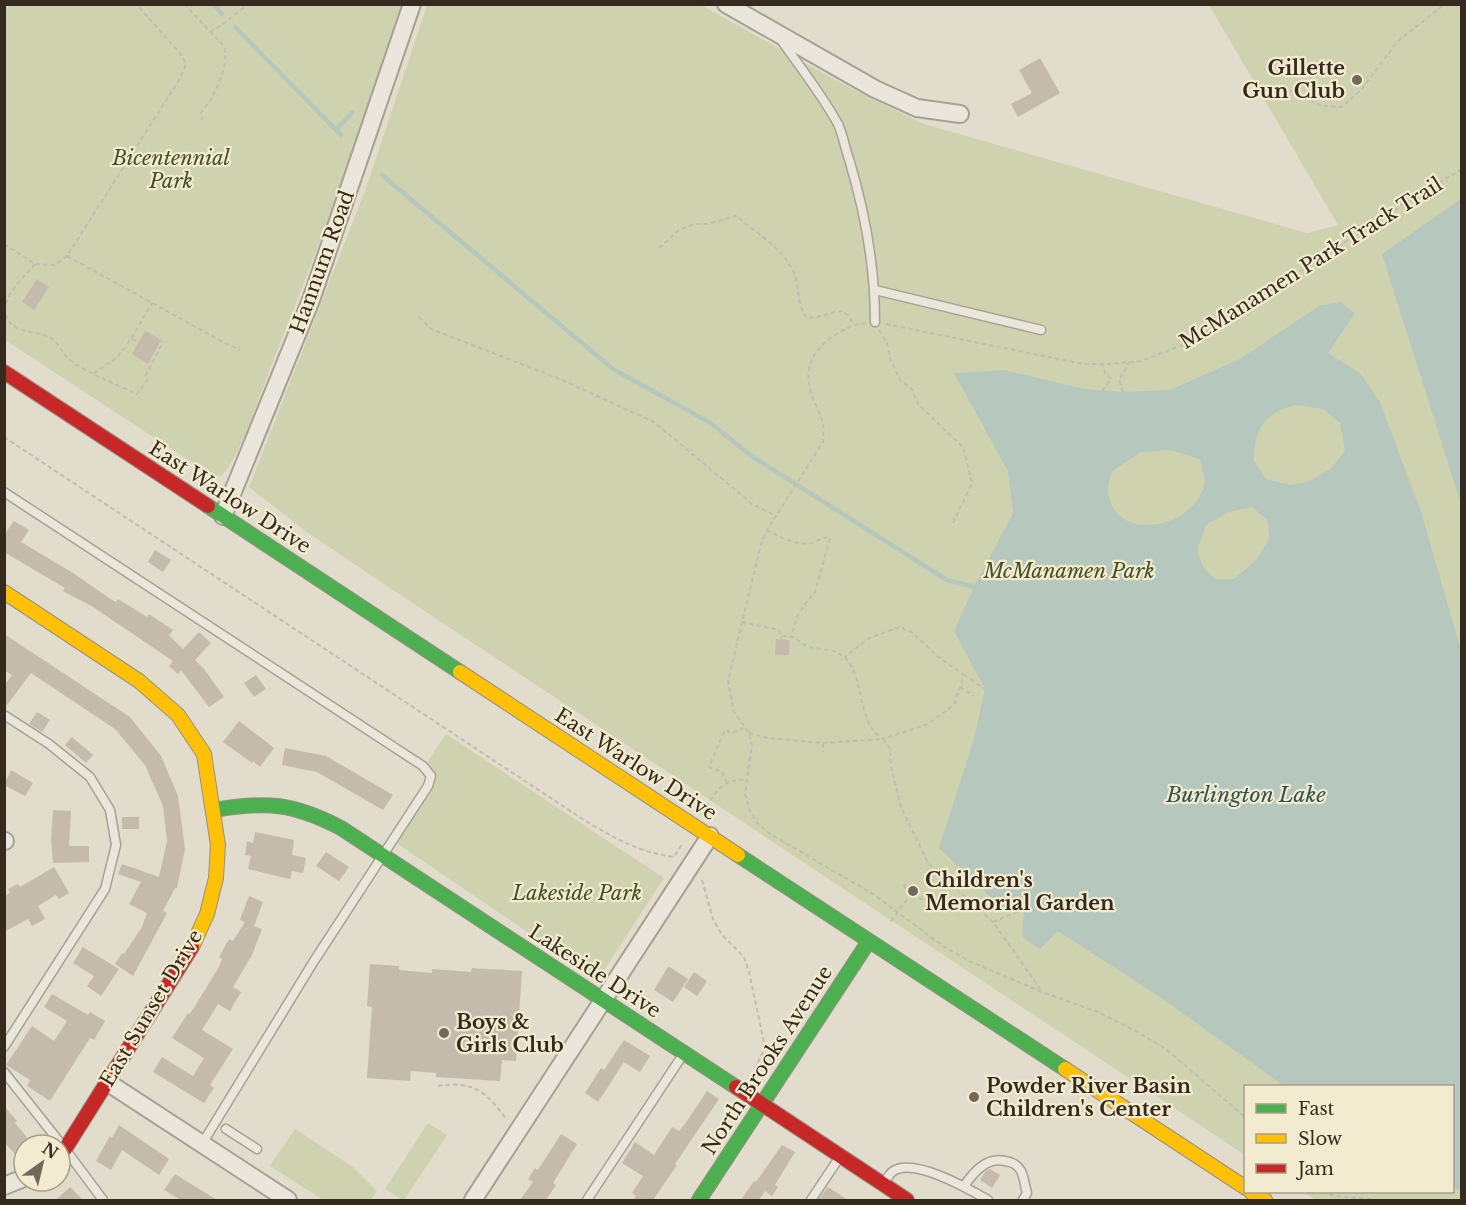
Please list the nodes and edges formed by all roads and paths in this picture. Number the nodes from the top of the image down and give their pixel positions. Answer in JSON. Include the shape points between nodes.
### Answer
{"nodes":[{"id":1,"x":136,"y":4,"type":"edge"},
{"id":2,"x":184,"y":4,"type":"edge"},
{"id":3,"x":248,"y":4,"type":"edge"},
{"id":4,"x":412,"y":4,"type":"edge"},
{"id":5,"x":726,"y":4,"type":"edge"},
{"id":6,"x":1445,"y":4,"type":"edge"},
{"id":7,"x":774,"y":30,"type":"junction"},
{"id":8,"x":210,"y":32,"type":"junction"},
{"id":9,"x":1283,"y":87,"type":"dead end"},
{"id":10,"x":960,"y":114,"type":"dead end"},
{"id":11,"x":202,"y":120,"type":"dead end"},
{"id":12,"x":1461,"y":170,"type":"edge"},
{"id":13,"x":4,"y":244,"type":"edge"},
{"id":14,"x":659,"y":248,"type":"dead end"},
{"id":15,"x":67,"y":256,"type":"junction"},
{"id":16,"x":35,"y":264,"type":"junction"},
{"id":17,"x":875,"y":290,"type":"junction"},
{"id":18,"x":152,"y":303,"type":"junction"},
{"id":19,"x":419,"y":317,"type":"dead end"},
{"id":20,"x":875,"y":322,"type":"junction"},
{"id":21,"x":853,"y":325,"type":"junction"},
{"id":22,"x":1041,"y":330,"type":"dead end"},
{"id":23,"x":130,"y":338,"type":"junction"},
{"id":24,"x":240,"y":350,"type":"dead end"},
{"id":25,"x":1129,"y":362,"type":"junction"},
{"id":26,"x":1102,"y":364,"type":"junction"},
{"id":27,"x":4,"y":372,"type":"edge"},
{"id":28,"x":93,"y":374,"type":"junction"},
{"id":29,"x":1111,"y":379,"type":"junction"},
{"id":30,"x":1119,"y":380,"type":"junction"},
{"id":31,"x":1102,"y":391,"type":"dead end"},
{"id":32,"x":1123,"y":393,"type":"dead end"},
{"id":33,"x":4,"y":437,"type":"edge"},
{"id":34,"x":4,"y":492,"type":"edge"},
{"id":35,"x":223,"y":516,"type":"junction"},
{"id":36,"x":776,"y":516,"type":"junction"},
{"id":37,"x":952,"y":525,"type":"dead end"},
{"id":38,"x":767,"y":530,"type":"junction"},
{"id":39,"x":4,"y":592,"type":"edge"},
{"id":40,"x":742,"y":622,"type":"junction"},
{"id":41,"x":792,"y":635,"type":"junction"},
{"id":42,"x":845,"y":657,"type":"junction"},
{"id":43,"x":964,"y":675,"type":"junction"},
{"id":44,"x":960,"y":687,"type":"junction"},
{"id":45,"x":985,"y":689,"type":"dead end"},
{"id":46,"x":975,"y":696,"type":"dead end"},
{"id":47,"x":4,"y":715,"type":"edge"},
{"id":48,"x":745,"y":727,"type":"junction"},
{"id":49,"x":748,"y":734,"type":"junction"},
{"id":50,"x":883,"y":739,"type":"junction"},
{"id":51,"x":823,"y":743,"type":"junction"},
{"id":52,"x":823,"y":752,"type":"dead end"},
{"id":53,"x":746,"y":780,"type":"junction"},
{"id":54,"x":727,"y":783,"type":"junction"},
{"id":55,"x":706,"y":807,"type":"dead end"},
{"id":56,"x":214,"y":810,"type":"junction"},
{"id":57,"x":710,"y":836,"type":"junction"},
{"id":58,"x":683,"y":843,"type":"dead end"},
{"id":59,"x":382,"y":855,"type":"junction"},
{"id":60,"x":702,"y":880,"type":"dead end"},
{"id":61,"x":904,"y":884,"type":"dead end"},
{"id":62,"x":915,"y":890,"type":"dead end"},
{"id":63,"x":910,"y":896,"type":"junction"},
{"id":64,"x":923,"y":899,"type":"dead end"},
{"id":65,"x":1024,"y":909,"type":"dead end"},
{"id":66,"x":897,"y":913,"type":"junction"},
{"id":67,"x":891,"y":921,"type":"dead end"},
{"id":68,"x":993,"y":922,"type":"junction"},
{"id":69,"x":869,"y":941,"type":"junction"},
{"id":70,"x":1042,"y":992,"type":"junction"},
{"id":71,"x":604,"y":1000,"type":"junction"},
{"id":72,"x":4,"y":1047,"type":"edge"},
{"id":73,"x":684,"y":1052,"type":"junction"},
{"id":74,"x":4,"y":1072,"type":"edge"},
{"id":75,"x":756,"y":1079,"type":"dead end"},
{"id":76,"x":107,"y":1082,"type":"junction"},
{"id":77,"x":438,"y":1086,"type":"dead end"},
{"id":78,"x":762,"y":1103,"type":"junction"},
{"id":79,"x":1244,"y":1117,"type":"edge"},
{"id":80,"x":507,"y":1120,"type":"dead end"},
{"id":81,"x":226,"y":1129,"type":"dead end"},
{"id":82,"x":50,"y":1133,"type":"edge"},
{"id":83,"x":72,"y":1137,"type":"edge"},
{"id":84,"x":202,"y":1144,"type":"junction"},
{"id":85,"x":257,"y":1149,"type":"dead end"},
{"id":86,"x":841,"y":1155,"type":"junction"},
{"id":87,"x":72,"y":1162,"type":"edge"},
{"id":88,"x":883,"y":1183,"type":"junction"},
{"id":89,"x":964,"y":1186,"type":"junction"},
{"id":90,"x":1244,"y":1187,"type":"edge"},
{"id":91,"x":1328,"y":1193,"type":"edge"},
{"id":92,"x":103,"y":1200,"type":"edge"},
{"id":93,"x":288,"y":1200,"type":"edge"},
{"id":94,"x":473,"y":1200,"type":"edge"},
{"id":95,"x":587,"y":1200,"type":"edge"},
{"id":96,"x":699,"y":1200,"type":"edge"},
{"id":97,"x":811,"y":1200,"type":"edge"},
{"id":98,"x":908,"y":1200,"type":"edge"},
{"id":99,"x":988,"y":1200,"type":"edge"},
{"id":100,"x":1023,"y":1200,"type":"edge"},
{"id":101,"x":1376,"y":1200,"type":"edge"}],
"edges":[{"from":1,"to":15,"type":"path","via":[[186,63],[181,77]]},
{"from":2,"to":8,"type":"path"},
{"from":3,"to":8,"type":"path"},
{"from":4,"to":35,"type":"street","name":"Hannum Road","via":[[311,300]]},
{"from":5,"to":7,"type":"street"},
{"from":6,"to":9,"type":"path","via":[[1398,40],[1361,90],[1342,107],[1322,106]]},
{"from":7,"to":10,"type":"street","via":[[875,89],[917,108]]},
{"from":7,"to":17,"type":"lane","via":[[839,126],[857,186]]},
{"from":8,"to":11,"type":"path","via":[[227,53],[213,97],[201,113]]},
{"from":12,"to":25,"type":"path","name":"McManamen Park Track Trail","via":[[1193,341]]},
{"from":13,"to":16,"type":"path"},
{"from":14,"to":21,"type":"path","via":[[679,230],[736,216],[784,257],[794,273],[801,310],[807,318],[843,311]]},
{"from":15,"to":16,"type":"path","via":[[55,265]]},
{"from":15,"to":18,"type":"path"},
{"from":16,"to":28,"type":"path","via":[[8,300],[5,308],[9,322],[50,337],[68,360]]},
{"from":17,"to":20,"type":"lane"},
{"from":17,"to":22,"type":"lane"},
{"from":18,"to":23,"type":"path"},
{"from":18,"to":24,"type":"path"},
{"from":19,"to":36,"type":"path","via":[[431,329],[560,379],[654,422],[753,504]]},
{"from":20,"to":21,"type":"path","name":"McManamen Park Track Trail"},
{"from":20,"to":26,"type":"path","name":"McManamen Park Track Trail","via":[[1083,364]]},
{"from":20,"to":37,"type":"path","via":[[900,380],[912,389],[918,404],[963,447],[972,483]]},
{"from":21,"to":36,"type":"path","name":"McManamen Park Track Trail","via":[[818,348],[812,358],[810,390],[824,425],[823,442]]},
{"from":23,"to":28,"type":"path","via":[[108,365]]},
{"from":23,"to":28,"type":"path","via":[[141,344],[147,333],[163,342],[146,375],[147,381],[137,394]]},
{"from":25,"to":26,"type":"path","name":"McManamen Park Track Trail"},
{"from":25,"to":30,"type":"path"},
{"from":26,"to":29,"type":"path"},
{"from":27,"to":35,"type":"street","name":"East Warlow Drive"},
{"from":29,"to":30,"type":"path"},
{"from":29,"to":31,"type":"path"},
{"from":30,"to":32,"type":"path"},
{"from":33,"to":58,"type":"path","via":[[580,818],[650,853],[674,857]]},
{"from":34,"to":59,"type":"lane","via":[[423,766],[431,776],[428,786]]},
{"from":35,"to":57,"type":"street","name":"East Warlow Drive"},
{"from":36,"to":38,"type":"path","name":"McManamen Park Track Trail"},
{"from":38,"to":40,"type":"path","name":"McManamen Park Track Trail"},
{"from":38,"to":41,"type":"path","via":[[789,541],[810,543],[830,538],[815,592],[804,605]]},
{"from":39,"to":56,"type":"street","name":"East Sunset Drive","via":[[139,681],[178,715],[204,754]]},
{"from":40,"to":41,"type":"path","via":[[779,630],[782,638]]},
{"from":40,"to":48,"type":"path","name":"McManamen Park Track Trail","via":[[728,681],[734,712]]},
{"from":41,"to":42,"type":"path","via":[[807,646]]},
{"from":42,"to":43,"type":"path","via":[[869,638],[900,627]]},
{"from":42,"to":50,"type":"path","via":[[854,672],[873,730]]},
{"from":43,"to":44,"type":"path"},
{"from":43,"to":45,"type":"path"},
{"from":44,"to":46,"type":"path"},
{"from":44,"to":50,"type":"path","via":[[954,705],[928,724]]},
{"from":47,"to":72,"type":"lane","via":[[90,777],[110,810],[116,845],[105,889]]},
{"from":48,"to":49,"type":"path","name":"McManamen Park Track Trail"},
{"from":48,"to":54,"type":"path","via":[[732,733],[725,730],[709,767],[722,772]]},
{"from":49,"to":51,"type":"path"},
{"from":49,"to":53,"type":"path","name":"McManamen Park Track Trail","via":[[752,745]]},
{"from":50,"to":51,"type":"path"},
{"from":50,"to":68,"type":"path","via":[[890,748],[901,807],[927,863]]},
{"from":51,"to":52,"type":"path"},
{"from":53,"to":54,"type":"path"},
{"from":53,"to":66,"type":"path","name":"McManamen Park Track Trail","via":[[745,794],[757,823],[873,894]]},
{"from":54,"to":55,"type":"path"},
{"from":56,"to":59,"type":"street","name":"Lakeside Drive","via":[[247,804],[287,805],[314,813]]},
{"from":56,"to":76,"type":"street","name":"East Sunset Drive","via":[[216,878],[207,914],[191,949]]},
{"from":57,"to":69,"type":"street","name":"East Warlow Drive"},
{"from":57,"to":71,"type":"street"},
{"from":59,"to":71,"type":"street","name":"Lakeside Drive"},
{"from":59,"to":84,"type":"lane"},
{"from":60,"to":75,"type":"path","via":[[713,919],[744,957],[749,972],[765,1047],[753,1073]]},
{"from":61,"to":63,"type":"path"},
{"from":62,"to":63,"type":"path"},
{"from":63,"to":64,"type":"path"},
{"from":63,"to":66,"type":"path"},
{"from":65,"to":68,"type":"path"},
{"from":66,"to":67,"type":"path"},
{"from":66,"to":70,"type":"path","name":"McManamen Park Track Trail","via":[[969,961]]},
{"from":68,"to":70,"type":"path"},
{"from":69,"to":78,"type":"street","name":"North Brooks Avenue"},
{"from":69,"to":90,"type":"street","name":"East Warlow Drive"},
{"from":70,"to":79,"type":"path","name":"McManamen Park Track Trail","via":[[1098,1012],[1166,1049]]},
{"from":71,"to":73,"type":"street","name":"Lakeside Drive"},
{"from":71,"to":94,"type":"street"},
{"from":73,"to":78,"type":"street","name":"Lakeside Drive"},
{"from":73,"to":95,"type":"lane"},
{"from":74,"to":82,"type":"lane"},
{"from":76,"to":83,"type":"street","name":"East Sunset Drive"},
{"from":76,"to":84,"type":"street"},
{"from":77,"to":80,"type":"path","via":[[455,1083],[478,1089]]},
{"from":78,"to":86,"type":"street","name":"Lakeside Drive"},
{"from":78,"to":96,"type":"street","name":"North Brooks Avenue"},
{"from":81,"to":85,"type":"lane"},
{"from":84,"to":93,"type":"street"},
{"from":86,"to":88,"type":"street","name":"Lakeside Drive"},
{"from":86,"to":97,"type":"lane"},
{"from":87,"to":92,"type":"lane"},
{"from":88,"to":89,"type":"lane","via":[[893,1171],[908,1167]]},
{"from":88,"to":98,"type":"street","name":"Lakeside Drive"},
{"from":89,"to":99,"type":"lane"},
{"from":89,"to":100,"type":"lane","via":[[984,1163],[999,1159],[1013,1162],[1022,1172],[1027,1193]]},
{"from":91,"to":101,"type":"path"}]}
